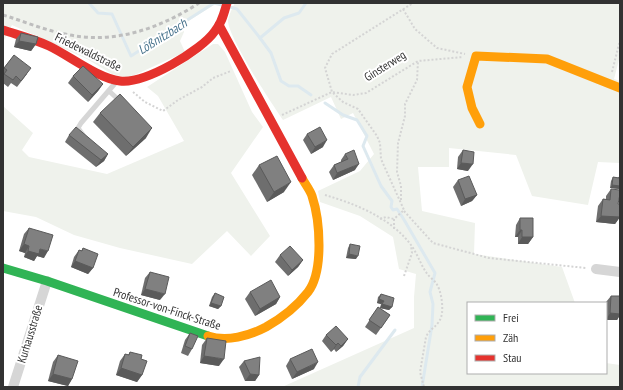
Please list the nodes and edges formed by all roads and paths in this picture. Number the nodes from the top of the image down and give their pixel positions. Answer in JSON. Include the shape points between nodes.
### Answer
{"nodes":[{"id":1,"x":413,"y":3,"type":"edge"},
{"id":2,"x":227,"y":5,"type":"edge"},
{"id":3,"x":403,"y":9,"type":"junction"},
{"id":4,"x":219,"y":25,"type":"junction"},
{"id":5,"x":3,"y":30,"type":"edge"},
{"id":6,"x":620,"y":40,"type":"edge"},
{"id":7,"x":476,"y":56,"type":"junction"},
{"id":8,"x":418,"y":61,"type":"junction"},
{"id":9,"x":242,"y":67,"type":"junction"},
{"id":10,"x":121,"y":81,"type":"junction"},
{"id":11,"x":609,"y":84,"type":"junction"},
{"id":12,"x":620,"y":88,"type":"edge"},
{"id":13,"x":110,"y":90,"type":"junction"},
{"id":14,"x":332,"y":92,"type":"junction"},
{"id":15,"x":125,"y":104,"type":"edge"},
{"id":16,"x":272,"y":120,"type":"junction"},
{"id":17,"x":480,"y":124,"type":"dead end"},
{"id":18,"x":86,"y":139,"type":"edge"},
{"id":19,"x":312,"y":196,"type":"junction"},
{"id":20,"x":401,"y":202,"type":"junction"},
{"id":21,"x":403,"y":211,"type":"junction"},
{"id":22,"x":380,"y":219,"type":"junction"},
{"id":23,"x":394,"y":219,"type":"junction"},
{"id":24,"x":394,"y":229,"type":"junction"},
{"id":25,"x":410,"y":245,"type":"junction"},
{"id":26,"x":3,"y":268,"type":"edge"},
{"id":27,"x":596,"y":269,"type":"joint"},
{"id":28,"x":620,"y":272,"type":"edge"},
{"id":29,"x":404,"y":276,"type":"dead end"},
{"id":30,"x":47,"y":281,"type":"junction"},
{"id":31,"x":13,"y":387,"type":"edge"},
{"id":32,"x":424,"y":387,"type":"edge"}],
"edges":[{"from":1,"to":3,"type":"path"},
{"from":2,"to":4,"type":"street"},
{"from":3,"to":7,"type":"path","via":[[415,29],[437,48]]},
{"from":3,"to":14,"type":"path","via":[[332,54],[324,68]]},
{"from":4,"to":9,"type":"street","name":"Professor-von-Finck-Straße"},
{"from":4,"to":10,"type":"street","name":"Friedewaldstraße","via":[[213,34],[187,54],[154,74]]},
{"from":5,"to":10,"type":"street","name":"Friedewaldstraße","via":[[47,45]]},
{"from":6,"to":11,"type":"path"},
{"from":7,"to":8,"type":"path","name":"Ginsterweg"},
{"from":7,"to":11,"type":"street","via":[[547,59]]},
{"from":7,"to":17,"type":"street","via":[[467,87],[472,108]]},
{"from":8,"to":14,"type":"path","name":"Ginsterweg","via":[[366,93],[353,95]]},
{"from":8,"to":20,"type":"path","via":[[417,80],[405,104],[405,116],[399,137],[397,172],[401,186]]},
{"from":9,"to":10,"type":"path","via":[[213,78],[163,111],[145,102]]},
{"from":9,"to":16,"type":"street","name":"Professor-von-Finck-Straße"},
{"from":10,"to":13,"type":"lane"},
{"from":11,"to":12,"type":"street"},
{"from":13,"to":15,"type":"lane"},
{"from":13,"to":18,"type":"lane","via":[[78,128]]},
{"from":14,"to":16,"type":"path"},
{"from":14,"to":20,"type":"path","via":[[342,102],[358,110],[369,122],[380,143],[381,159]]},
{"from":16,"to":19,"type":"street","name":"Professor-von-Finck-Straße"},
{"from":19,"to":22,"type":"path","via":[[324,195],[355,204]]},
{"from":19,"to":30,"type":"street","name":"Professor-von-Finck-Straße","via":[[319,238],[318,266],[309,292],[284,317],[255,333],[220,340]]},
{"from":20,"to":21,"type":"path"},
{"from":21,"to":23,"type":"path"},
{"from":21,"to":27,"type":"path","via":[[433,244],[489,258]]},
{"from":22,"to":23,"type":"path"},
{"from":22,"to":24,"type":"path"},
{"from":23,"to":24,"type":"path"},
{"from":24,"to":25,"type":"path"},
{"from":25,"to":29,"type":"path","via":[[412,253]]},
{"from":25,"to":32,"type":"path","via":[[436,284],[440,293],[442,312],[435,328],[428,334],[420,372]]},
{"from":26,"to":30,"type":"street","name":"Professor-von-Finck-Straße"},
{"from":27,"to":28,"type":"street"},
{"from":30,"to":31,"type":"street","name":"Kurhausstraße"}]}
